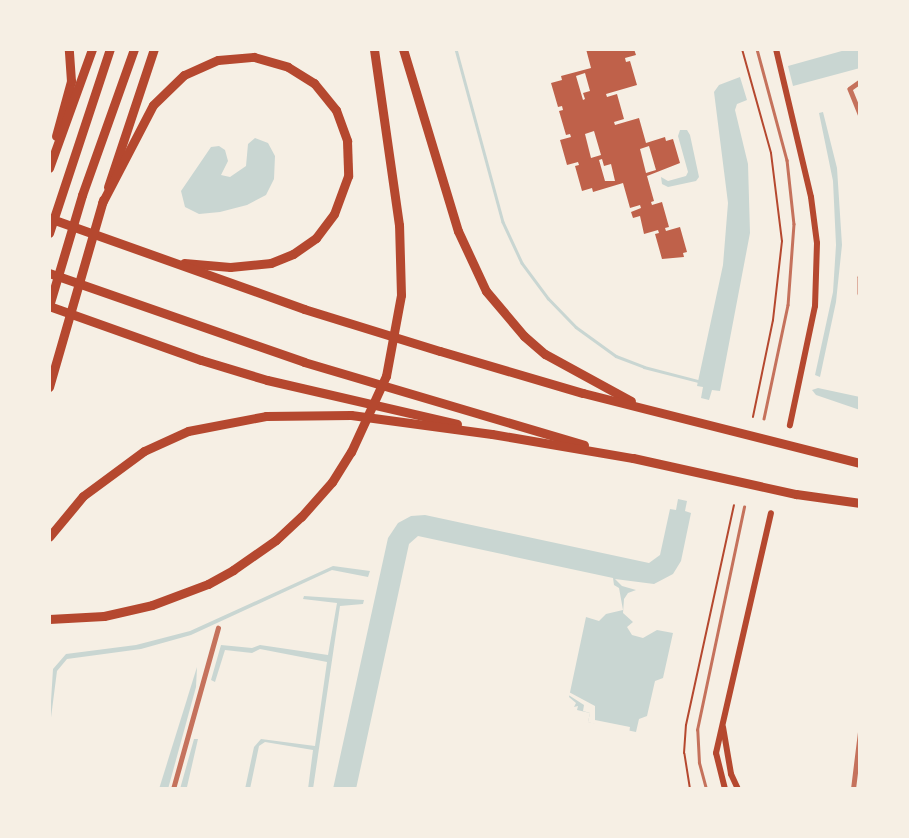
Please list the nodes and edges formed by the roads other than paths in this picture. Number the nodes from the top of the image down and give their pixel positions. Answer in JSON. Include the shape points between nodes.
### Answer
{"nodes":[{"id":1,"x":69,"y":49,"type":"edge"},
{"id":2,"x":92,"y":49,"type":"edge"},
{"id":3,"x":110,"y":49,"type":"edge"},
{"id":4,"x":134,"y":49,"type":"edge"},
{"id":5,"x":154,"y":49,"type":"edge"},
{"id":6,"x":374,"y":49,"type":"edge"},
{"id":7,"x":403,"y":49,"type":"edge"},
{"id":8,"x":757,"y":49,"type":"edge"},
{"id":9,"x":776,"y":49,"type":"edge"},
{"id":10,"x":860,"y":82,"type":"edge"},
{"id":11,"x":860,"y":114,"type":"edge"},
{"id":12,"x":51,"y":163,"type":"edge"},
{"id":13,"x":102,"y":203,"type":"junction"},
{"id":14,"x":49,"y":218,"type":"edge"},
{"id":15,"x":49,"y":233,"type":"edge"},
{"id":16,"x":168,"y":261,"type":"junction"},
{"id":17,"x":49,"y":273,"type":"edge"},
{"id":18,"x":860,"y":277,"type":"edge"},
{"id":19,"x":860,"y":293,"type":"edge"},
{"id":20,"x":49,"y":306,"type":"edge"},
{"id":21,"x":49,"y":387,"type":"edge"},
{"id":22,"x":648,"y":410,"type":"junction"},
{"id":23,"x":764,"y":419,"type":"dead end"},
{"id":24,"x":790,"y":425,"type":"dead end"},
{"id":25,"x":492,"y":433,"type":"junction"},
{"id":26,"x":632,"y":458,"type":"junction"},
{"id":27,"x":860,"y":463,"type":"edge"},
{"id":28,"x":860,"y":503,"type":"edge"},
{"id":29,"x":744,"y":507,"type":"dead end"},
{"id":30,"x":771,"y":513,"type":"dead end"},
{"id":31,"x":49,"y":537,"type":"edge"},
{"id":32,"x":49,"y":619,"type":"edge"},
{"id":33,"x":218,"y":628,"type":"dead end"},
{"id":34,"x":722,"y":721,"type":"junction"},
{"id":35,"x":860,"y":732,"type":"edge"},
{"id":36,"x":173,"y":789,"type":"edge"},
{"id":37,"x":706,"y":789,"type":"edge"},
{"id":38,"x":725,"y":789,"type":"edge"},
{"id":39,"x":738,"y":789,"type":"edge"},
{"id":40,"x":853,"y":789,"type":"edge"}],
"edges":[{"from":1,"to":12,"type":"highway","via":[[71,81]]},
{"from":2,"to":12,"type":"highway"},
{"from":3,"to":15,"type":"highway"},
{"from":4,"to":20,"type":"highway","via":[[82,195]]},
{"from":5,"to":13,"type":"highway"},
{"from":6,"to":32,"type":"highway","via":[[399,226],[401,295],[386,376],[351,452],[301,517],[276,540],[208,584],[152,606],[104,616]]},
{"from":7,"to":22,"type":"highway","via":[[458,230],[486,290],[545,354]]},
{"from":8,"to":23,"type":"lane","via":[[787,160],[794,224],[788,305]]},
{"from":9,"to":24,"type":"main road","via":[[811,197],[817,243],[815,306]]},
{"from":10,"to":11,"type":"street","via":[[850,89]]},
{"from":13,"to":16,"type":"highway","via":[[153,105],[184,75],[218,60],[254,57],[288,67],[314,83],[336,110],[349,160],[340,204],[316,238],[293,254],[250,267]]},
{"from":13,"to":21,"type":"highway"},
{"from":14,"to":16,"type":"highway"},
{"from":16,"to":22,"type":"highway","via":[[440,351]]},
{"from":17,"to":26,"type":"highway","via":[[304,362]]},
{"from":18,"to":19,"type":"street"},
{"from":20,"to":25,"type":"highway","via":[[267,380]]},
{"from":22,"to":27,"type":"highway"},
{"from":25,"to":26,"type":"highway"},
{"from":25,"to":31,"type":"highway","via":[[321,414],[266,416],[212,425],[166,440],[127,461],[83,496]]},
{"from":26,"to":28,"type":"highway","via":[[796,494]]},
{"from":29,"to":37,"type":"lane","via":[[697,730]]},
{"from":30,"to":34,"type":"main road"},
{"from":33,"to":36,"type":"street"},
{"from":34,"to":38,"type":"main road","via":[[716,753]]},
{"from":34,"to":39,"type":"main road"},
{"from":35,"to":40,"type":"street"}]}
